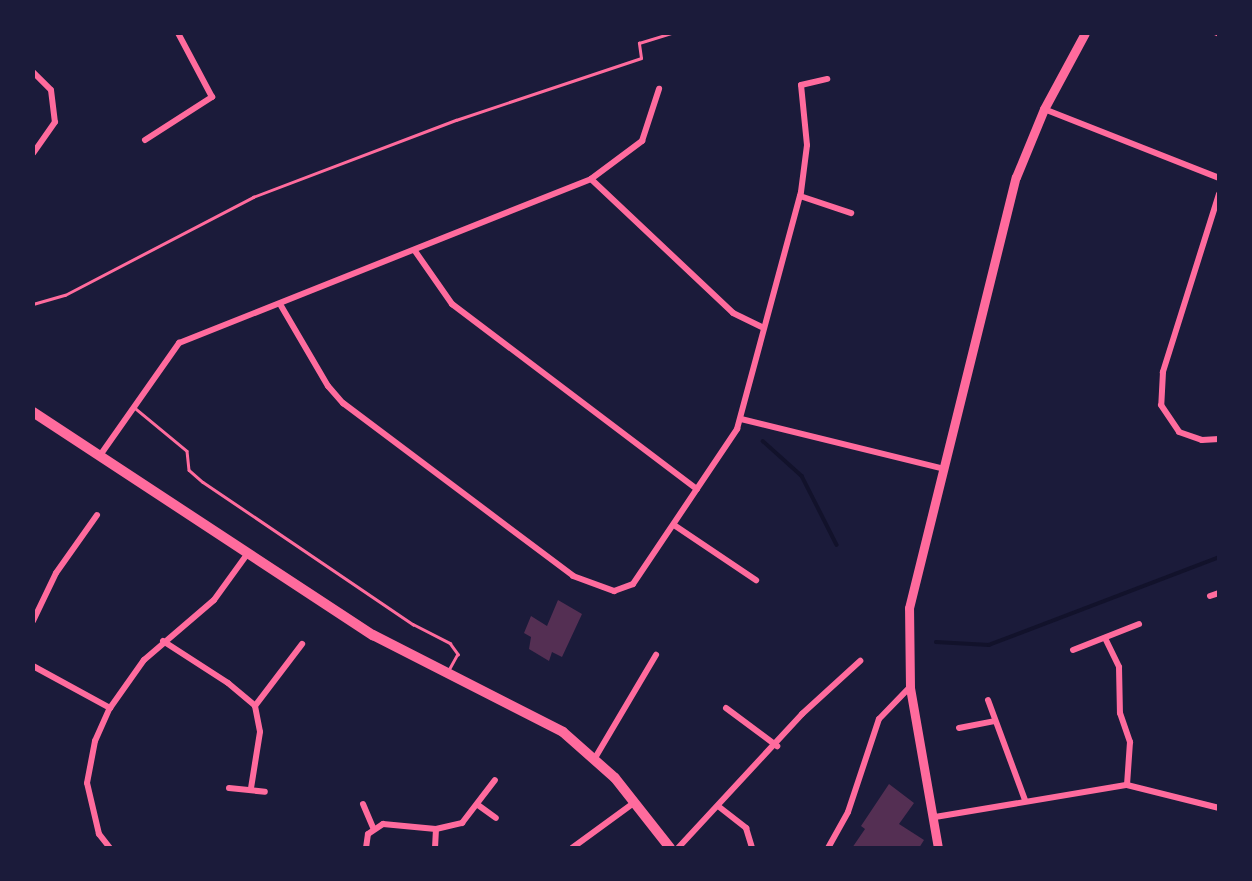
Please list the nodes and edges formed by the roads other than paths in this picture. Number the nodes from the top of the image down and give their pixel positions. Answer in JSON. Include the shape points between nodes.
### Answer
{"nodes":[{"id":1,"x":178,"y":33,"type":"edge"},
{"id":2,"x":1084,"y":35,"type":"edge"},
{"id":3,"x":33,"y":72,"type":"edge"},
{"id":4,"x":827,"y":79,"type":"dead end"},
{"id":5,"x":659,"y":89,"type":"dead end"},
{"id":6,"x":1044,"y":109,"type":"junction"},
{"id":7,"x":145,"y":140,"type":"dead end"},
{"id":8,"x":33,"y":153,"type":"edge"},
{"id":9,"x":1219,"y":178,"type":"edge"},
{"id":10,"x":591,"y":179,"type":"junction"},
{"id":11,"x":1219,"y":194,"type":"edge"},
{"id":12,"x":800,"y":197,"type":"junction"},
{"id":13,"x":851,"y":213,"type":"dead end"},
{"id":14,"x":415,"y":251,"type":"junction"},
{"id":15,"x":280,"y":304,"type":"junction"},
{"id":16,"x":762,"y":327,"type":"junction"},
{"id":17,"x":133,"y":406,"type":"junction"},
{"id":18,"x":33,"y":412,"type":"edge"},
{"id":19,"x":741,"y":419,"type":"junction"},
{"id":20,"x":1219,"y":439,"type":"edge"},
{"id":21,"x":101,"y":454,"type":"junction"},
{"id":22,"x":941,"y":468,"type":"junction"},
{"id":23,"x":697,"y":489,"type":"junction"},
{"id":24,"x":97,"y":515,"type":"dead end"},
{"id":25,"x":674,"y":525,"type":"junction"},
{"id":26,"x":249,"y":551,"type":"junction"},
{"id":27,"x":756,"y":580,"type":"dead end"},
{"id":28,"x":1219,"y":593,"type":"edge"},
{"id":29,"x":1210,"y":596,"type":"dead end"},
{"id":30,"x":33,"y":621,"type":"edge"},
{"id":31,"x":1139,"y":624,"type":"dead end"},
{"id":32,"x":1105,"y":638,"type":"junction"},
{"id":33,"x":163,"y":641,"type":"junction"},
{"id":34,"x":302,"y":644,"type":"dead end"},
{"id":35,"x":1073,"y":650,"type":"dead end"},
{"id":36,"x":656,"y":655,"type":"dead end"},
{"id":37,"x":860,"y":662,"type":"dead end"},
{"id":38,"x":33,"y":667,"type":"edge"},
{"id":39,"x":447,"y":674,"type":"junction"},
{"id":40,"x":910,"y":687,"type":"junction"},
{"id":41,"x":988,"y":700,"type":"dead end"},
{"id":42,"x":255,"y":706,"type":"junction"},
{"id":43,"x":110,"y":708,"type":"junction"},
{"id":44,"x":726,"y":708,"type":"dead end"},
{"id":45,"x":994,"y":721,"type":"junction"},
{"id":46,"x":959,"y":728,"type":"dead end"},
{"id":47,"x":777,"y":746,"type":"junction"},
{"id":48,"x":596,"y":758,"type":"junction"},
{"id":49,"x":495,"y":780,"type":"dead end"},
{"id":50,"x":1127,"y":785,"type":"junction"},
{"id":51,"x":229,"y":788,"type":"dead end"},
{"id":52,"x":251,"y":788,"type":"junction"},
{"id":53,"x":265,"y":792,"type":"dead end"},
{"id":54,"x":1025,"y":800,"type":"junction"},
{"id":55,"x":635,"y":802,"type":"junction"},
{"id":56,"x":363,"y":804,"type":"dead end"},
{"id":57,"x":478,"y":805,"type":"junction"},
{"id":58,"x":718,"y":806,"type":"junction"},
{"id":59,"x":1219,"y":808,"type":"edge"},
{"id":60,"x":935,"y":817,"type":"junction"},
{"id":61,"x":496,"y":818,"type":"dead end"},
{"id":62,"x":373,"y":828,"type":"junction"},
{"id":63,"x":436,"y":829,"type":"junction"},
{"id":64,"x":110,"y":848,"type":"edge"},
{"id":65,"x":366,"y":848,"type":"edge"},
{"id":66,"x":435,"y":848,"type":"edge"},
{"id":67,"x":572,"y":848,"type":"edge"},
{"id":68,"x":670,"y":848,"type":"edge"},
{"id":69,"x":678,"y":848,"type":"edge"},
{"id":70,"x":752,"y":848,"type":"edge"},
{"id":71,"x":828,"y":848,"type":"edge"},
{"id":72,"x":938,"y":848,"type":"edge"}],
"edges":[{"from":1,"to":7,"type":"street","via":[[212,97],[210,103]]},
{"from":2,"to":6,"type":"main road"},
{"from":3,"to":8,"type":"street","via":[[51,90],[55,113],[55,122]]},
{"from":4,"to":12,"type":"street","via":[[801,85],[807,145]]},
{"from":5,"to":10,"type":"street","via":[[642,141]]},
{"from":6,"to":9,"type":"street"},
{"from":6,"to":22,"type":"main road","via":[[1016,177]]},
{"from":10,"to":14,"type":"street"},
{"from":10,"to":16,"type":"street","via":[[733,313]]},
{"from":11,"to":20,"type":"street","via":[[1163,372],[1161,405],[1179,432],[1202,440]]},
{"from":12,"to":13,"type":"street"},
{"from":12,"to":16,"type":"street"},
{"from":14,"to":15,"type":"street"},
{"from":14,"to":23,"type":"street","via":[[452,304]]},
{"from":15,"to":17,"type":"street","via":[[178,343]]},
{"from":15,"to":25,"type":"street","via":[[328,386],[343,403],[573,576],[614,591],[633,584]]},
{"from":16,"to":19,"type":"street"},
{"from":17,"to":21,"type":"street"},
{"from":17,"to":39,"type":"lane","via":[[187,451],[189,470],[203,482],[413,624],[450,643],[458,654]]},
{"from":18,"to":21,"type":"main road"},
{"from":19,"to":22,"type":"street"},
{"from":19,"to":23,"type":"street"},
{"from":21,"to":26,"type":"main road"},
{"from":22,"to":40,"type":"main road","via":[[909,608]]},
{"from":23,"to":25,"type":"street"},
{"from":24,"to":30,"type":"street","via":[[56,573]]},
{"from":25,"to":27,"type":"street"},
{"from":26,"to":33,"type":"street","via":[[214,600]]},
{"from":26,"to":39,"type":"main road","via":[[373,635]]},
{"from":28,"to":29,"type":"street"},
{"from":31,"to":32,"type":"street"},
{"from":32,"to":35,"type":"street"},
{"from":32,"to":50,"type":"street","via":[[1119,667],[1119,713],[1130,742]]},
{"from":33,"to":42,"type":"street","via":[[229,682]]},
{"from":33,"to":43,"type":"street"},
{"from":34,"to":42,"type":"street"},
{"from":36,"to":48,"type":"street"},
{"from":37,"to":47,"type":"street","via":[[802,714]]},
{"from":38,"to":43,"type":"street"},
{"from":39,"to":48,"type":"main road","via":[[563,732]]},
{"from":40,"to":60,"type":"main road"},
{"from":40,"to":71,"type":"street","via":[[879,719],[848,812]]},
{"from":41,"to":45,"type":"street"},
{"from":42,"to":52,"type":"street","via":[[260,732]]},
{"from":43,"to":64,"type":"street","via":[[95,741],[87,783],[94,820]]},
{"from":44,"to":47,"type":"street"},
{"from":45,"to":46,"type":"street"},
{"from":45,"to":54,"type":"street"},
{"from":47,"to":58,"type":"street"},
{"from":48,"to":55,"type":"main road"},
{"from":49,"to":57,"type":"street"},
{"from":50,"to":54,"type":"street"},
{"from":50,"to":59,"type":"street"},
{"from":51,"to":52,"type":"street"},
{"from":52,"to":53,"type":"street"},
{"from":54,"to":60,"type":"street"},
{"from":55,"to":67,"type":"street"},
{"from":55,"to":68,"type":"main road"},
{"from":56,"to":62,"type":"street"},
{"from":57,"to":61,"type":"street"},
{"from":57,"to":63,"type":"street","via":[[462,823]]},
{"from":58,"to":69,"type":"street"},
{"from":58,"to":70,"type":"street","via":[[746,828]]},
{"from":60,"to":72,"type":"main road"},
{"from":62,"to":63,"type":"street","via":[[383,824]]},
{"from":62,"to":65,"type":"street"},
{"from":63,"to":66,"type":"street"}]}
